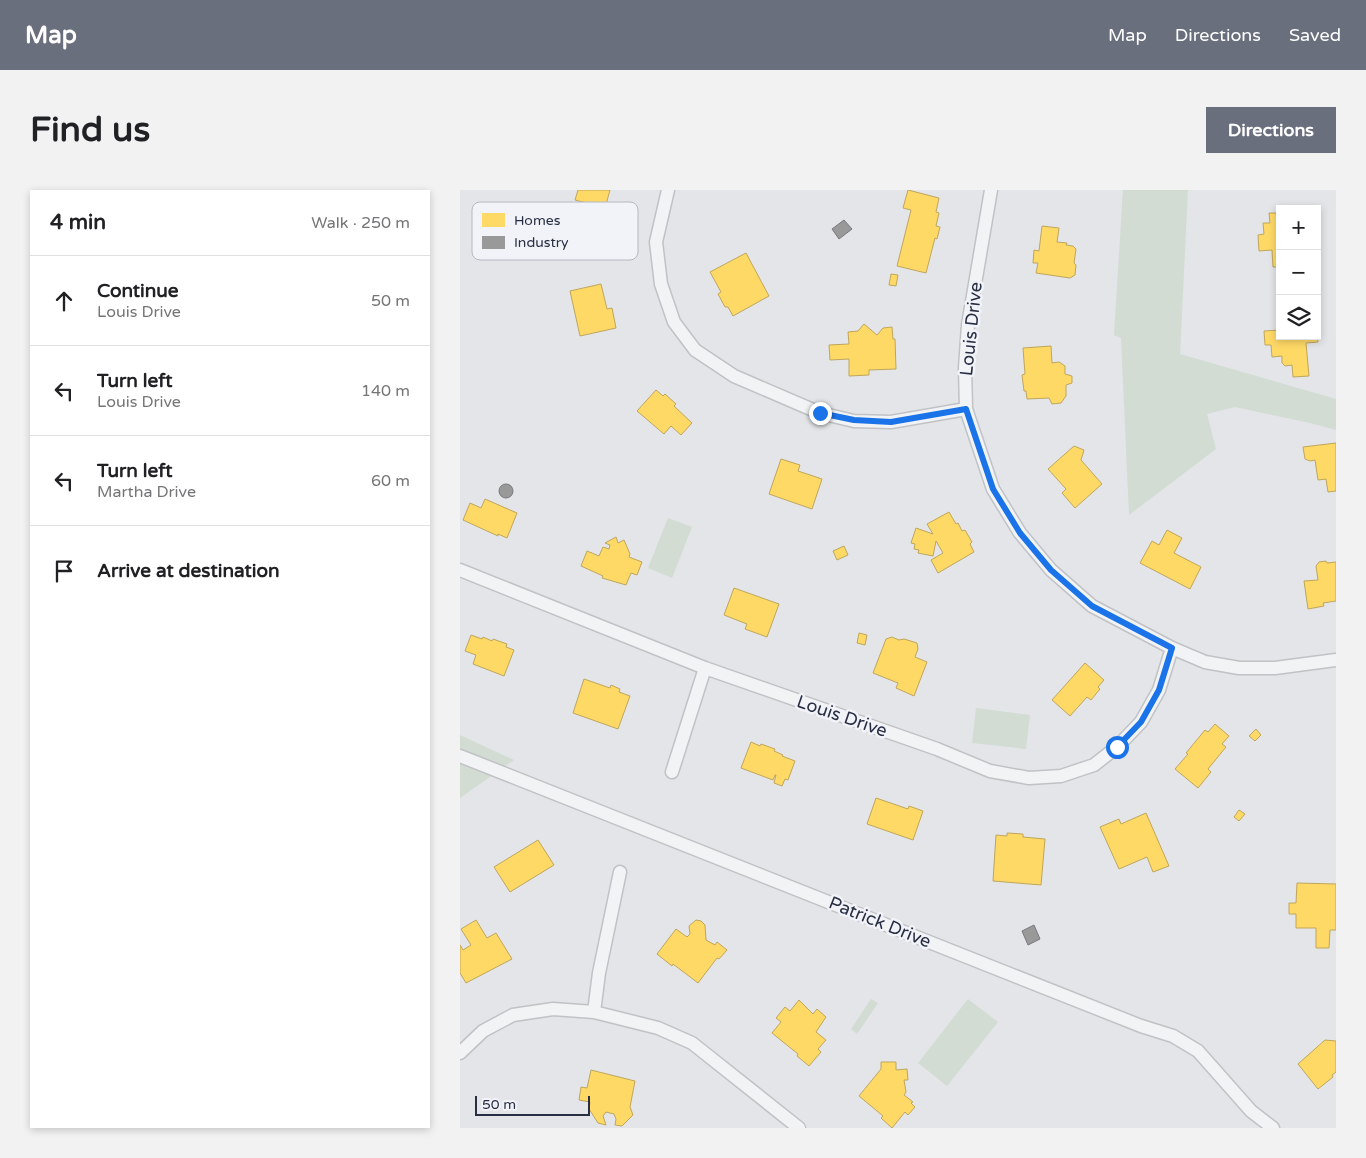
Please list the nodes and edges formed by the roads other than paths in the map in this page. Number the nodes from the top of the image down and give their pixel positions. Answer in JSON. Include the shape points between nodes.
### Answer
{"nodes":[{"id":1,"x":668,"y":190,"type":"edge"},
{"id":2,"x":990,"y":190,"type":"edge"},
{"id":3,"x":966,"y":409,"type":"junction"},
{"id":4,"x":460,"y":570,"type":"edge"},
{"id":5,"x":1172,"y":648,"type":"junction"},
{"id":6,"x":1336,"y":660,"type":"edge"},
{"id":7,"x":705,"y":668,"type":"junction"},
{"id":8,"x":460,"y":756,"type":"edge"},
{"id":9,"x":672,"y":772,"type":"dead end"},
{"id":10,"x":620,"y":872,"type":"dead end"},
{"id":11,"x":594,"y":1012,"type":"junction"},
{"id":12,"x":460,"y":1052,"type":"edge"},
{"id":13,"x":800,"y":1128,"type":"edge"},
{"id":14,"x":1273,"y":1128,"type":"edge"}],
"edges":[{"from":1,"to":3,"type":"street","via":[[656,242],[661,284],[674,322],[695,350],[734,376],[820,413],[854,420],[891,422]]},
{"from":2,"to":3,"type":"street","name":"Louis Drive","via":[[968,325]]},
{"from":3,"to":5,"type":"street","name":"Louis Drive","via":[[993,489],[1020,533],[1051,570],[1092,606]]},
{"from":4,"to":7,"type":"street","name":"Louis Drive"},
{"from":5,"to":6,"type":"street","name":"Louis Drive","via":[[1205,662],[1239,668],[1275,668]]},
{"from":5,"to":7,"type":"street","name":"Louis Drive","via":[[1159,690],[1141,722],[1117,747],[1094,765],[1062,776],[1029,778],[990,771],[937,749]]},
{"from":7,"to":9,"type":"street"},
{"from":8,"to":14,"type":"street","name":"Patrick Drive","via":[[1173,1036],[1198,1051],[1251,1111]]},
{"from":10,"to":11,"type":"street"},
{"from":11,"to":12,"type":"street","via":[[553,1009],[513,1015],[483,1031]]},
{"from":11,"to":13,"type":"street","via":[[658,1028],[692,1043]]}]}
